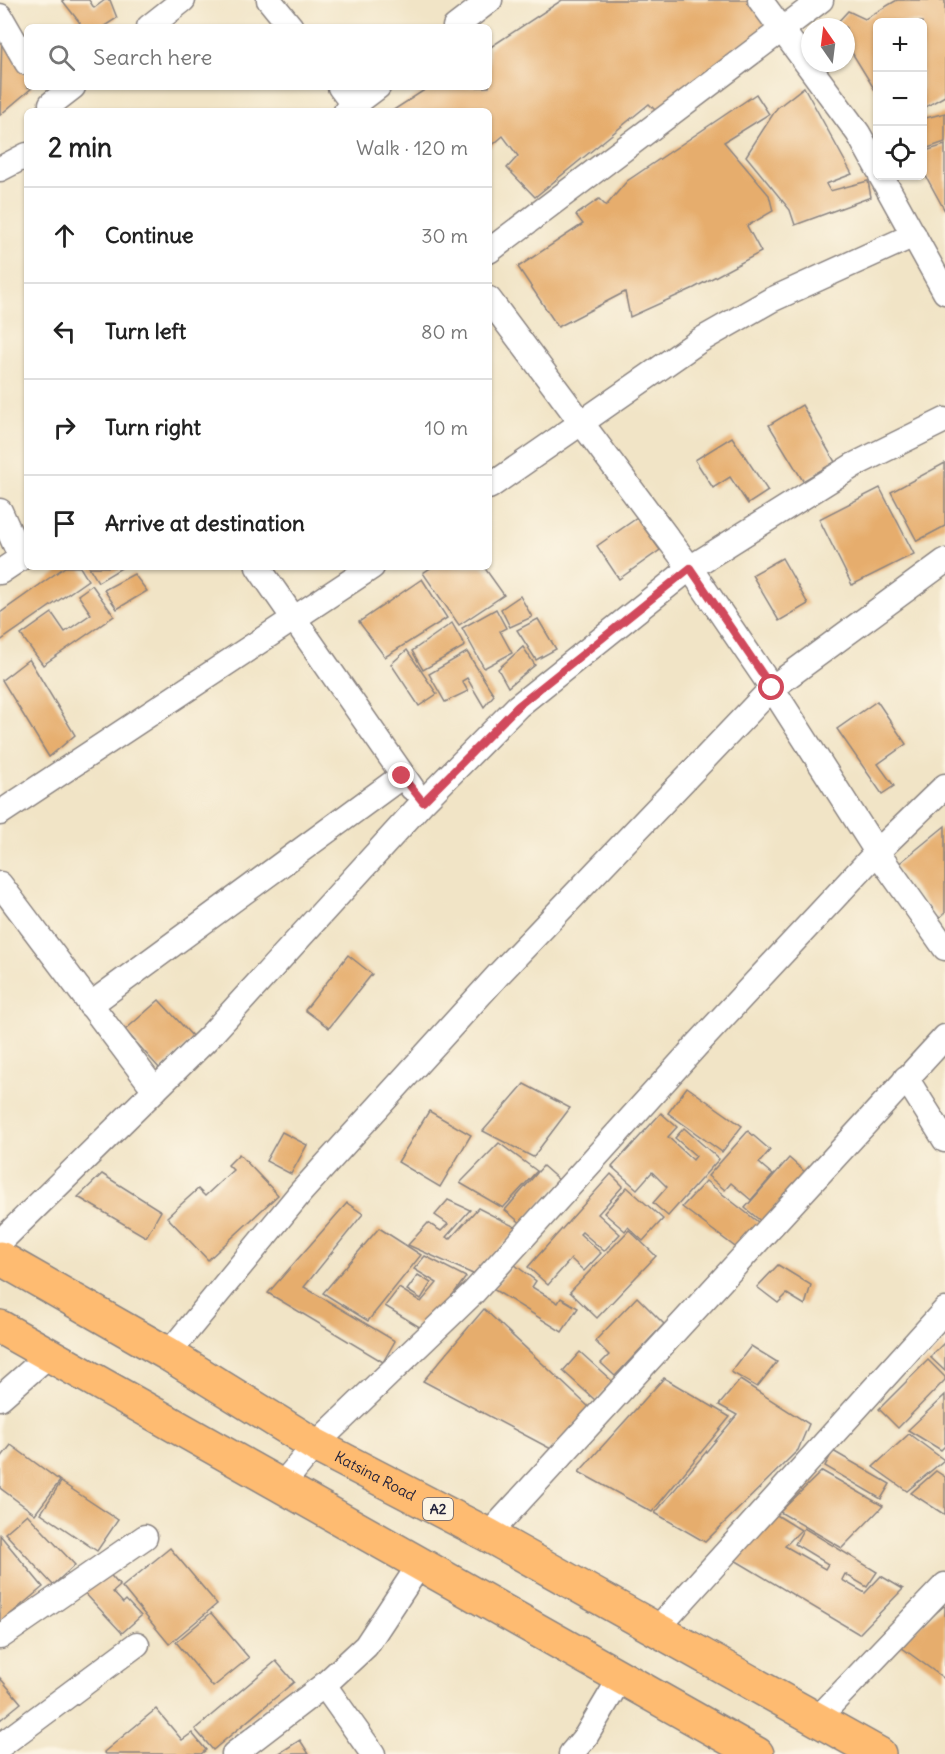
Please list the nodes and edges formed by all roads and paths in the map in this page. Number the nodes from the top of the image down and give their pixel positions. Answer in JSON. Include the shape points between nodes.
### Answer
{"nodes":[{"id":1,"x":183,"y":0,"type":"edge"},
{"id":2,"x":269,"y":0,"type":"edge"},
{"id":3,"x":490,"y":0,"type":"edge"},
{"id":4,"x":760,"y":0,"type":"edge"},
{"id":5,"x":821,"y":0,"type":"edge"},
{"id":6,"x":0,"y":16,"type":"edge"},
{"id":7,"x":153,"y":24,"type":"edge"},
{"id":8,"x":289,"y":24,"type":"edge"},
{"id":9,"x":459,"y":24,"type":"edge"},
{"id":10,"x":781,"y":29,"type":"junction"},
{"id":11,"x":24,"y":58,"type":"edge"},
{"id":12,"x":68,"y":90,"type":"edge"},
{"id":13,"x":342,"y":90,"type":"edge"},
{"id":14,"x":375,"y":90,"type":"edge"},
{"id":15,"x":48,"y":101,"type":"edge"},
{"id":16,"x":352,"y":108,"type":"edge"},
{"id":17,"x":354,"y":108,"type":"edge"},
{"id":18,"x":24,"y":157,"type":"edge"},
{"id":19,"x":873,"y":160,"type":"edge"},
{"id":20,"x":0,"y":169,"type":"edge"},
{"id":21,"x":883,"y":180,"type":"edge"},
{"id":22,"x":914,"y":235,"type":"junction"},
{"id":23,"x":492,"y":249,"type":"edge"},
{"id":24,"x":945,"y":292,"type":"edge"},
{"id":25,"x":492,"y":303,"type":"edge"},
{"id":26,"x":945,"y":420,"type":"edge"},
{"id":27,"x":584,"y":422,"type":"junction"},
{"id":28,"x":492,"y":485,"type":"edge"},
{"id":29,"x":0,"y":511,"type":"edge"},
{"id":30,"x":24,"y":556,"type":"edge"},
{"id":31,"x":945,"y":561,"type":"edge"},
{"id":32,"x":690,"y":568,"type":"junction"},
{"id":33,"x":260,"y":570,"type":"edge"},
{"id":34,"x":368,"y":570,"type":"edge"},
{"id":35,"x":0,"y":573,"type":"edge"},
{"id":36,"x":294,"y":620,"type":"junction"},
{"id":37,"x":772,"y":688,"type":"junction"},
{"id":38,"x":402,"y":776,"type":"junction"},
{"id":39,"x":945,"y":786,"type":"edge"},
{"id":40,"x":423,"y":802,"type":"junction"},
{"id":41,"x":0,"y":813,"type":"edge"},
{"id":42,"x":877,"y":852,"type":"junction"},
{"id":43,"x":0,"y":884,"type":"edge"},
{"id":44,"x":945,"y":948,"type":"edge"},
{"id":45,"x":90,"y":1005,"type":"junction"},
{"id":46,"x":945,"y":1037,"type":"edge"},
{"id":47,"x":906,"y":1078,"type":"junction"},
{"id":48,"x":155,"y":1090,"type":"junction"},
{"id":49,"x":945,"y":1140,"type":"edge"},
{"id":50,"x":0,"y":1242,"type":"edge"},
{"id":51,"x":0,"y":1258,"type":"edge"},
{"id":52,"x":945,"y":1310,"type":"edge"},
{"id":53,"x":0,"y":1327,"type":"edge"},
{"id":54,"x":168,"y":1354,"type":"junction"},
{"id":55,"x":48,"y":1355,"type":"junction"},
{"id":56,"x":0,"y":1398,"type":"edge"},
{"id":57,"x":315,"y":1445,"type":"junction"},
{"id":58,"x":281,"y":1486,"type":"junction"},
{"id":59,"x":488,"y":1535,"type":"junction"},
{"id":60,"x":145,"y":1537,"type":"dead end"},
{"id":61,"x":420,"y":1564,"type":"junction"},
{"id":62,"x":945,"y":1585,"type":"edge"},
{"id":63,"x":657,"y":1629,"type":"junction"},
{"id":64,"x":0,"y":1638,"type":"edge"},
{"id":65,"x":137,"y":1644,"type":"dead end"},
{"id":66,"x":621,"y":1677,"type":"junction"},
{"id":67,"x":324,"y":1685,"type":"junction"},
{"id":68,"x":818,"y":1719,"type":"junction"},
{"id":69,"x":0,"y":1746,"type":"edge"},
{"id":70,"x":234,"y":1754,"type":"edge"},
{"id":71,"x":373,"y":1754,"type":"edge"},
{"id":72,"x":570,"y":1754,"type":"edge"},
{"id":73,"x":757,"y":1754,"type":"edge"},
{"id":74,"x":879,"y":1754,"type":"edge"}],
"edges":[{"from":1,"to":7,"type":"street"},
{"from":2,"to":8,"type":"street"},
{"from":3,"to":9,"type":"street"},
{"from":4,"to":10,"type":"street"},
{"from":5,"to":10,"type":"street"},
{"from":6,"to":11,"type":"street"},
{"from":10,"to":19,"type":"street","via":[[858,133]]},
{"from":10,"to":23,"type":"street"},
{"from":12,"to":15,"type":"street"},
{"from":13,"to":16,"type":"street"},
{"from":14,"to":17,"type":"street"},
{"from":18,"to":20,"type":"street"},
{"from":21,"to":22,"type":"street"},
{"from":22,"to":24,"type":"street"},
{"from":22,"to":27,"type":"street","via":[[771,300],[699,341]]},
{"from":25,"to":27,"type":"street"},
{"from":26,"to":32,"type":"street","via":[[854,465]]},
{"from":27,"to":28,"type":"street"},
{"from":27,"to":32,"type":"street"},
{"from":29,"to":30,"type":"street"},
{"from":30,"to":35,"type":"street"},
{"from":31,"to":37,"type":"street"},
{"from":32,"to":37,"type":"street"},
{"from":32,"to":40,"type":"street","via":[[518,706]]},
{"from":33,"to":36,"type":"street"},
{"from":34,"to":36,"type":"street"},
{"from":36,"to":38,"type":"street"},
{"from":36,"to":41,"type":"street"},
{"from":37,"to":42,"type":"street"},
{"from":37,"to":54,"type":"street","via":[[498,975],[301,1192]]},
{"from":38,"to":40,"type":"street"},
{"from":38,"to":45,"type":"street"},
{"from":39,"to":42,"type":"street"},
{"from":40,"to":48,"type":"street","via":[[208,1038]]},
{"from":42,"to":44,"type":"street"},
{"from":42,"to":57,"type":"street","via":[[473,1293]]},
{"from":43,"to":45,"type":"street"},
{"from":45,"to":48,"type":"street"},
{"from":46,"to":47,"type":"street"},
{"from":47,"to":49,"type":"street"},
{"from":47,"to":59,"type":"street"},
{"from":48,"to":50,"type":"street"},
{"from":51,"to":54,"type":"highway","name":"Katsina Road","number":"A2"},
{"from":52,"to":63,"type":"street"},
{"from":53,"to":55,"type":"highway"},
{"from":54,"to":57,"type":"highway","name":"Katsina Road","number":"A2"},
{"from":55,"to":56,"type":"street"},
{"from":55,"to":58,"type":"highway"},
{"from":57,"to":58,"type":"street"},
{"from":57,"to":59,"type":"highway","name":"Katsina Road","number":"A2"},
{"from":58,"to":61,"type":"highway"},
{"from":59,"to":63,"type":"highway","name":"Katsina Road","number":"A2"},
{"from":60,"to":64,"type":"street"},
{"from":61,"to":66,"type":"highway"},
{"from":61,"to":67,"type":"street","via":[[366,1646]]},
{"from":62,"to":68,"type":"street"},
{"from":63,"to":68,"type":"highway","name":"Katsina Road","number":"A2"},
{"from":65,"to":69,"type":"street"},
{"from":66,"to":72,"type":"street","via":[[586,1736]]},
{"from":66,"to":73,"type":"highway"},
{"from":67,"to":70,"type":"street"},
{"from":67,"to":71,"type":"street"},
{"from":68,"to":74,"type":"highway","name":"Katsina Road","number":"A2"}]}
